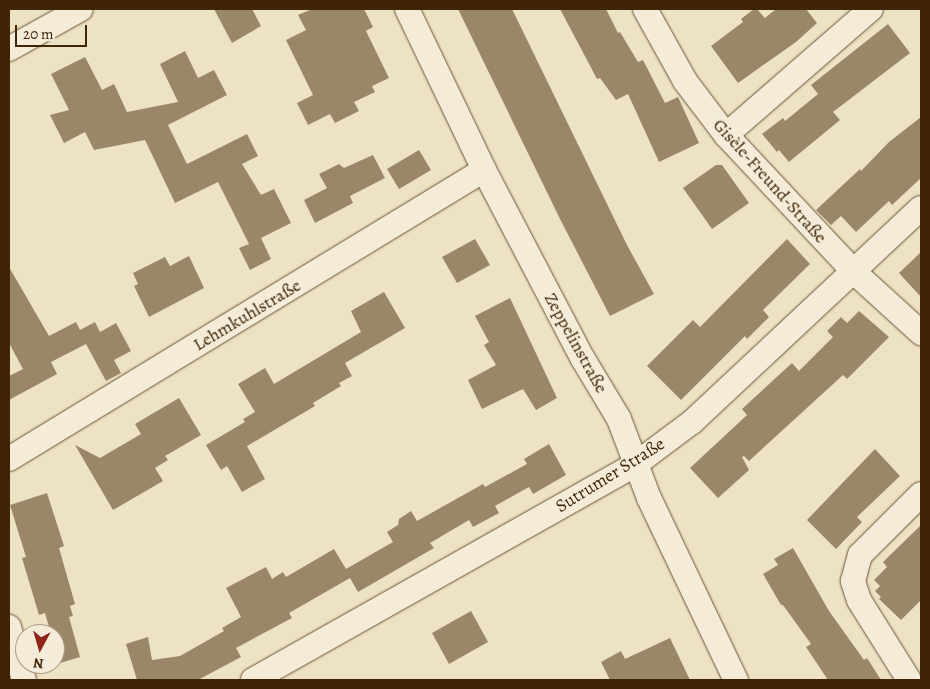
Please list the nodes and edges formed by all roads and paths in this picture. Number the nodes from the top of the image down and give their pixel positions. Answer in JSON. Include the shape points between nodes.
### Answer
{"nodes":[{"id":1,"x":81,"y":9,"type":"edge"},
{"id":2,"x":407,"y":9,"type":"edge"},
{"id":3,"x":645,"y":9,"type":"edge"},
{"id":4,"x":870,"y":9,"type":"edge"},
{"id":5,"x":9,"y":49,"type":"edge"},
{"id":6,"x":726,"y":135,"type":"junction"},
{"id":7,"x":484,"y":170,"type":"junction"},
{"id":8,"x":921,"y":208,"type":"edge"},
{"id":9,"x":854,"y":272,"type":"junction"},
{"id":10,"x":921,"y":333,"type":"edge"},
{"id":11,"x":9,"y":459,"type":"edge"},
{"id":12,"x":636,"y":464,"type":"junction"},
{"id":13,"x":921,"y":494,"type":"edge"},
{"id":14,"x":9,"y":627,"type":"edge"},
{"id":15,"x":24,"y":680,"type":"edge"},
{"id":16,"x":254,"y":680,"type":"edge"},
{"id":17,"x":736,"y":680,"type":"edge"},
{"id":18,"x":909,"y":680,"type":"edge"}],
"edges":[{"from":1,"to":5,"type":"street"},
{"from":2,"to":7,"type":"street","name":"Zeppelinstraße"},
{"from":3,"to":6,"type":"street","name":"Gisèle-Freund-Straße","via":[[684,81]]},
{"from":4,"to":6,"type":"street"},
{"from":6,"to":9,"type":"street","name":"Gisèle-Freund-Straße"},
{"from":7,"to":11,"type":"street","name":"Lehmkuhlstraße"},
{"from":7,"to":12,"type":"street","name":"Zeppelinstraße","via":[[618,419]]},
{"from":8,"to":9,"type":"street","name":"Sutrumer Straße"},
{"from":9,"to":10,"type":"street","name":"Gisèle-Freund-Straße"},
{"from":9,"to":12,"type":"street","name":"Sutrumer Straße","via":[[692,422]]},
{"from":12,"to":16,"type":"street","name":"Sutrumer Straße"},
{"from":12,"to":17,"type":"street","name":"Zeppelinstraße"},
{"from":13,"to":18,"type":"street","via":[[860,556],[853,581],[859,600]]},
{"from":14,"to":15,"type":"street"}]}
